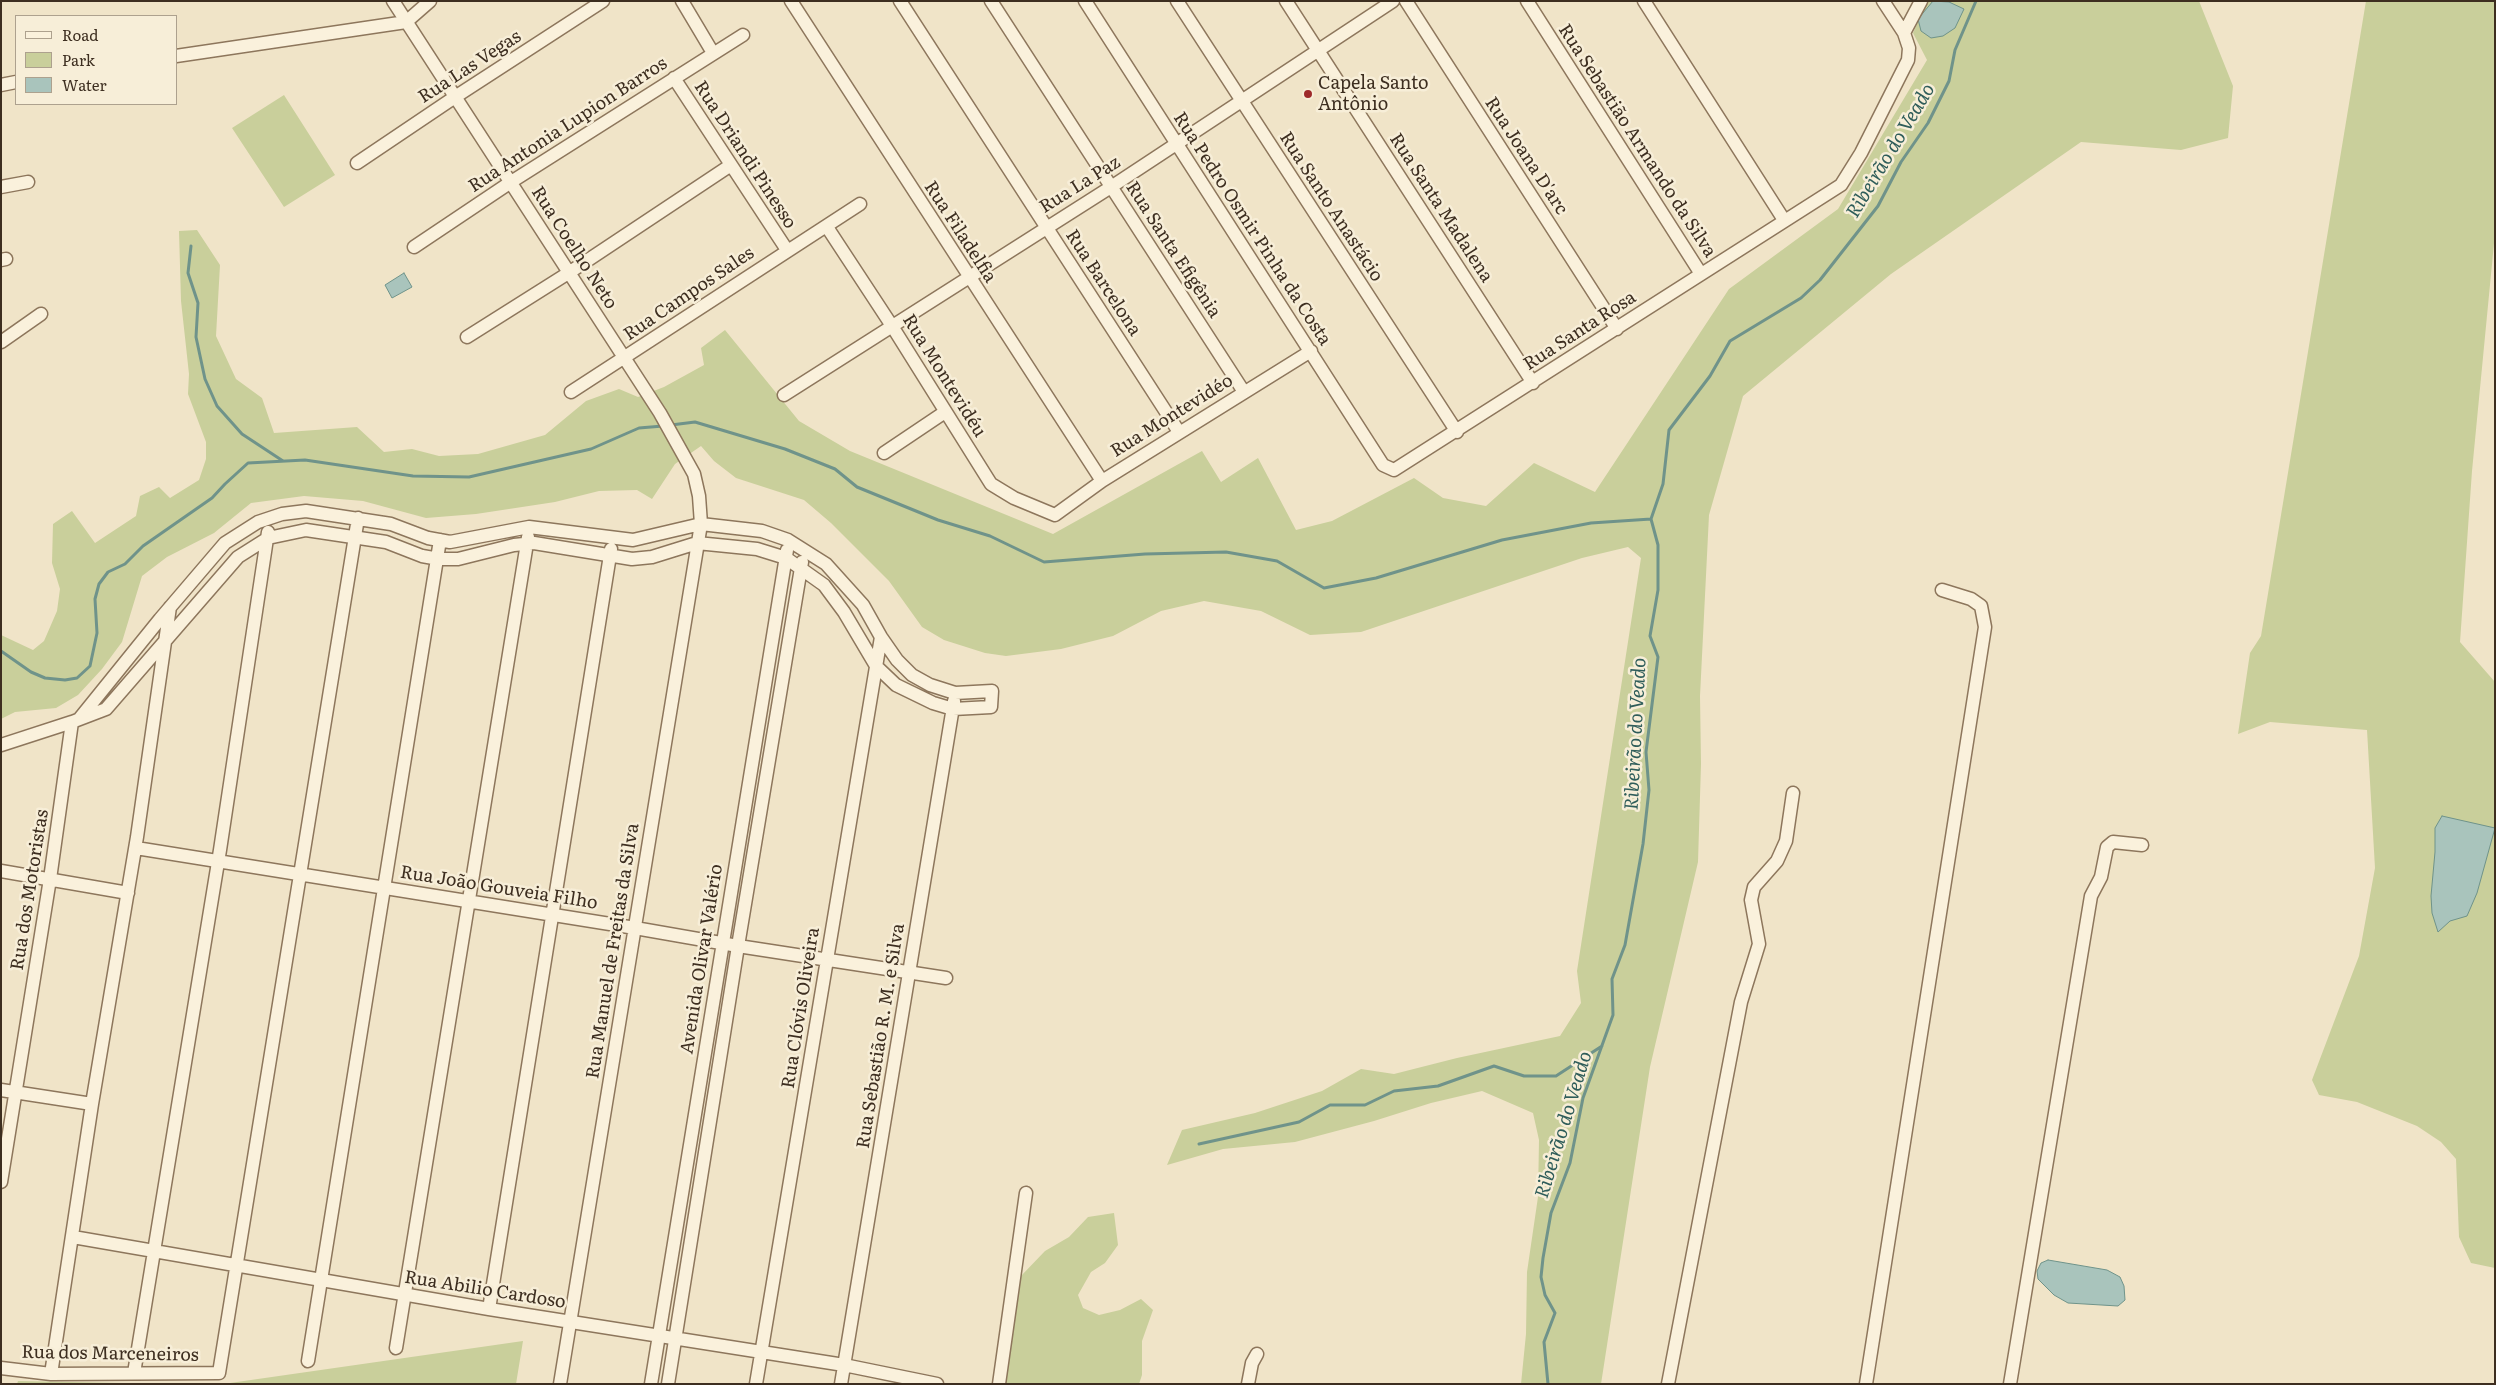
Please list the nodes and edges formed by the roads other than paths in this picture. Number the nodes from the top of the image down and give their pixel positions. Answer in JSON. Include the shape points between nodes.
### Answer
{"nodes":[{"id":1,"x":393,"y":1,"type":"edge"},
{"id":2,"x":430,"y":1,"type":"edge"},
{"id":3,"x":603,"y":1,"type":"edge"},
{"id":4,"x":682,"y":1,"type":"edge"},
{"id":5,"x":791,"y":1,"type":"edge"},
{"id":6,"x":900,"y":1,"type":"edge"},
{"id":7,"x":991,"y":1,"type":"edge"},
{"id":8,"x":1085,"y":1,"type":"edge"},
{"id":9,"x":1176,"y":1,"type":"edge"},
{"id":10,"x":1286,"y":1,"type":"edge"},
{"id":11,"x":1393,"y":1,"type":"edge"},
{"id":12,"x":1406,"y":1,"type":"edge"},
{"id":13,"x":1526,"y":1,"type":"edge"},
{"id":14,"x":1644,"y":1,"type":"edge"},
{"id":15,"x":1883,"y":1,"type":"edge"},
{"id":16,"x":1921,"y":1,"type":"edge"},
{"id":17,"x":406,"y":22,"type":"junction"},
{"id":18,"x":1904,"y":33,"type":"junction"},
{"id":19,"x":743,"y":35,"type":"dead end"},
{"id":20,"x":1318,"y":51,"type":"junction"},
{"id":21,"x":713,"y":53,"type":"junction"},
{"id":22,"x":178,"y":56,"type":"edge"},
{"id":23,"x":674,"y":78,"type":"junction"},
{"id":24,"x":15,"y":82,"type":"edge"},
{"id":25,"x":1,"y":85,"type":"edge"},
{"id":26,"x":455,"y":97,"type":"junction"},
{"id":27,"x":1242,"y":102,"type":"junction"},
{"id":28,"x":1176,"y":144,"type":"junction"},
{"id":29,"x":357,"y":164,"type":"dead end"},
{"id":30,"x":731,"y":165,"type":"junction"},
{"id":31,"x":28,"y":182,"type":"dead end"},
{"id":32,"x":511,"y":182,"type":"junction"},
{"id":33,"x":1,"y":187,"type":"edge"},
{"id":34,"x":1111,"y":187,"type":"junction"},
{"id":35,"x":860,"y":204,"type":"dead end"},
{"id":36,"x":1784,"y":220,"type":"junction"},
{"id":37,"x":827,"y":226,"type":"junction"},
{"id":38,"x":1046,"y":228,"type":"junction"},
{"id":39,"x":414,"y":247,"type":"dead end"},
{"id":40,"x":787,"y":250,"type":"junction"},
{"id":41,"x":570,"y":272,"type":"junction"},
{"id":42,"x":1701,"y":274,"type":"junction"},
{"id":43,"x":968,"y":277,"type":"junction"},
{"id":44,"x":41,"y":314,"type":"dead end"},
{"id":45,"x":892,"y":326,"type":"junction"},
{"id":46,"x":1617,"y":329,"type":"junction"},
{"id":47,"x":467,"y":337,"type":"dead end"},
{"id":48,"x":1,"y":342,"type":"edge"},
{"id":49,"x":1311,"y":351,"type":"junction"},
{"id":50,"x":624,"y":359,"type":"junction"},
{"id":51,"x":1533,"y":383,"type":"junction"},
{"id":52,"x":571,"y":392,"type":"dead end"},
{"id":53,"x":1244,"y":392,"type":"junction"},
{"id":54,"x":784,"y":395,"type":"dead end"},
{"id":55,"x":945,"y":412,"type":"junction"},
{"id":56,"x":1179,"y":432,"type":"junction"},
{"id":57,"x":1457,"y":432,"type":"junction"},
{"id":58,"x":884,"y":453,"type":"dead end"},
{"id":59,"x":1394,"y":470,"type":"joint"},
{"id":60,"x":1102,"y":481,"type":"junction"},
{"id":61,"x":1055,"y":515,"type":"joint"},
{"id":62,"x":267,"y":518,"type":"junction"},
{"id":63,"x":358,"y":518,"type":"junction"},
{"id":64,"x":701,"y":524,"type":"junction"},
{"id":65,"x":529,"y":527,"type":"junction"},
{"id":66,"x":355,"y":537,"type":"junction"},
{"id":67,"x":268,"y":538,"type":"junction"},
{"id":68,"x":612,"y":539,"type":"junction"},
{"id":69,"x":440,"y":540,"type":"junction"},
{"id":70,"x":788,"y":540,"type":"junction"},
{"id":71,"x":526,"y":543,"type":"junction"},
{"id":72,"x":697,"y":543,"type":"junction"},
{"id":73,"x":804,"y":549,"type":"junction"},
{"id":74,"x":610,"y":555,"type":"junction"},
{"id":75,"x":786,"y":558,"type":"junction"},
{"id":76,"x":438,"y":559,"type":"junction"},
{"id":77,"x":801,"y":567,"type":"junction"},
{"id":78,"x":1942,"y":590,"type":"dead end"},
{"id":79,"x":170,"y":607,"type":"junction"},
{"id":80,"x":881,"y":637,"type":"junction"},
{"id":81,"x":166,"y":641,"type":"junction"},
{"id":82,"x":876,"y":666,"type":"junction"},
{"id":83,"x":956,"y":693,"type":"junction"},
{"id":84,"x":953,"y":709,"type":"junction"},
{"id":85,"x":76,"y":720,"type":"junction"},
{"id":86,"x":1,"y":744,"type":"edge"},
{"id":87,"x":1793,"y":793,"type":"dead end"},
{"id":88,"x":2142,"y":845,"type":"dead end"},
{"id":89,"x":136,"y":848,"type":"junction"},
{"id":90,"x":218,"y":861,"type":"junction"},
{"id":91,"x":1,"y":871,"type":"edge"},
{"id":92,"x":301,"y":874,"type":"junction"},
{"id":93,"x":50,"y":879,"type":"junction"},
{"id":94,"x":385,"y":888,"type":"junction"},
{"id":95,"x":128,"y":893,"type":"junction"},
{"id":96,"x":467,"y":901,"type":"junction"},
{"id":97,"x":552,"y":915,"type":"junction"},
{"id":98,"x":635,"y":928,"type":"junction"},
{"id":99,"x":723,"y":943,"type":"junction"},
{"id":100,"x":738,"y":946,"type":"junction"},
{"id":101,"x":827,"y":958,"type":"junction"},
{"id":102,"x":909,"y":972,"type":"junction"},
{"id":103,"x":946,"y":978,"type":"dead end"},
{"id":104,"x":1,"y":1090,"type":"edge"},
{"id":105,"x":16,"y":1093,"type":"junction"},
{"id":106,"x":92,"y":1104,"type":"junction"},
{"id":107,"x":3,"y":1158,"type":"edge"},
{"id":108,"x":1,"y":1182,"type":"edge"},
{"id":109,"x":1026,"y":1193,"type":"dead end"},
{"id":110,"x":72,"y":1237,"type":"junction"},
{"id":111,"x":155,"y":1252,"type":"junction"},
{"id":112,"x":238,"y":1266,"type":"junction"},
{"id":113,"x":321,"y":1280,"type":"junction"},
{"id":114,"x":404,"y":1295,"type":"junction"},
{"id":115,"x":489,"y":1309,"type":"junction"},
{"id":116,"x":569,"y":1322,"type":"junction"},
{"id":117,"x":659,"y":1335,"type":"junction"},
{"id":118,"x":676,"y":1339,"type":"junction"},
{"id":119,"x":396,"y":1348,"type":"dead end"},
{"id":120,"x":762,"y":1352,"type":"junction"},
{"id":121,"x":1257,"y":1354,"type":"dead end"},
{"id":122,"x":308,"y":1361,"type":"dead end"},
{"id":123,"x":844,"y":1365,"type":"junction"},
{"id":124,"x":1,"y":1368,"type":"edge"},
{"id":125,"x":51,"y":1374,"type":"junction"},
{"id":126,"x":134,"y":1374,"type":"junction"},
{"id":127,"x":560,"y":1384,"type":"edge"},
{"id":128,"x":651,"y":1384,"type":"edge"},
{"id":129,"x":668,"y":1384,"type":"edge"},
{"id":130,"x":756,"y":1384,"type":"edge"},
{"id":131,"x":841,"y":1384,"type":"edge"},
{"id":132,"x":938,"y":1384,"type":"edge"},
{"id":133,"x":999,"y":1384,"type":"edge"},
{"id":134,"x":1248,"y":1384,"type":"edge"},
{"id":135,"x":1668,"y":1384,"type":"edge"},
{"id":136,"x":1866,"y":1384,"type":"edge"},
{"id":137,"x":2010,"y":1384,"type":"edge"}],
"edges":[{"from":1,"to":17,"type":"street","name":"Rua Coelho Neto"},
{"from":2,"to":17,"type":"street"},
{"from":3,"to":26,"type":"street","name":"Rua Las Vegas"},
{"from":4,"to":21,"type":"street"},
{"from":5,"to":43,"type":"street","name":"Rua Filadelfia"},
{"from":6,"to":38,"type":"street","name":"Rua Barcelona"},
{"from":7,"to":34,"type":"street","name":"Rua Santa Efigênia"},
{"from":8,"to":28,"type":"street","name":"Rua Pedro Osmir Pinha da Costa"},
{"from":9,"to":27,"type":"street","name":"Rua Santo Anastácio"},
{"from":10,"to":20,"type":"street","name":"Rua Santa Madalena"},
{"from":11,"to":20,"type":"street","name":"Rua La Paz"},
{"from":12,"to":46,"type":"street","name":"Rua Joana D'arc"},
{"from":13,"to":42,"type":"street","name":"Rua Sebastião Armando da Silva"},
{"from":14,"to":36,"type":"street"},
{"from":15,"to":18,"type":"street"},
{"from":16,"to":18,"type":"street"},
{"from":17,"to":22,"type":"street"},
{"from":17,"to":26,"type":"street","name":"Rua Coelho Neto"},
{"from":18,"to":36,"type":"street","name":"Rua Santa Rosa","via":[[1909,48],[1908,60],[1861,154],[1841,185]]},
{"from":19,"to":21,"type":"street","name":"Rua Antonia Lupion Barros"},
{"from":20,"to":27,"type":"street","name":"Rua La Paz"},
{"from":20,"to":51,"type":"street","name":"Rua Santa Madalena"},
{"from":21,"to":23,"type":"street","name":"Rua Antonia Lupion Barros"},
{"from":23,"to":30,"type":"street","name":"Rua Driandi Pinesso"},
{"from":23,"to":32,"type":"street","name":"Rua Antonia Lupion Barros"},
{"from":24,"to":25,"type":"street"},
{"from":26,"to":29,"type":"street","name":"Rua Las Vegas"},
{"from":26,"to":32,"type":"street","name":"Rua Coelho Neto"},
{"from":27,"to":28,"type":"street","name":"Rua La Paz"},
{"from":27,"to":57,"type":"street","name":"Rua Santo Anastácio"},
{"from":28,"to":34,"type":"street","name":"Rua La Paz"},
{"from":28,"to":49,"type":"street","name":"Rua Pedro Osmir Pinha da Costa"},
{"from":30,"to":40,"type":"street","name":"Rua Driandi Pinesso"},
{"from":30,"to":41,"type":"street"},
{"from":31,"to":33,"type":"street"},
{"from":32,"to":39,"type":"street","name":"Rua Antonia Lupion Barros"},
{"from":32,"to":41,"type":"street","name":"Rua Coelho Neto"},
{"from":34,"to":38,"type":"street","name":"Rua La Paz"},
{"from":34,"to":53,"type":"street","name":"Rua Santa Efigênia"},
{"from":35,"to":37,"type":"street","name":"Rua Campos Sales"},
{"from":36,"to":42,"type":"street","name":"Rua Santa Rosa"},
{"from":37,"to":40,"type":"street","name":"Rua Campos Sales"},
{"from":37,"to":45,"type":"street","name":"Rua Montevidéu"},
{"from":38,"to":43,"type":"street","name":"Rua La Paz"},
{"from":38,"to":56,"type":"street","name":"Rua Barcelona"},
{"from":40,"to":50,"type":"street","name":"Rua Campos Sales"},
{"from":41,"to":47,"type":"street"},
{"from":41,"to":50,"type":"street","name":"Rua Coelho Neto"},
{"from":42,"to":46,"type":"street","name":"Rua Santa Rosa"},
{"from":43,"to":45,"type":"street","name":"Rua La Paz"},
{"from":43,"to":60,"type":"street","name":"Rua Filadelfia"},
{"from":44,"to":48,"type":"street"},
{"from":45,"to":54,"type":"street","name":"Rua La Paz"},
{"from":45,"to":55,"type":"street","name":"Rua Montevidéu"},
{"from":46,"to":51,"type":"street","name":"Rua Santa Rosa"},
{"from":49,"to":53,"type":"street","name":"Rua Montevidéo"},
{"from":49,"to":59,"type":"street","name":"Rua Pedro Osmir Pinha da Costa","via":[[1383,465]]},
{"from":50,"to":52,"type":"street","name":"Rua Campos Sales"},
{"from":50,"to":64,"type":"street","name":"Rua Coelho Neto","via":[[676,438],[694,474],[700,496]]},
{"from":51,"to":57,"type":"street","name":"Rua Santa Rosa"},
{"from":53,"to":56,"type":"street","name":"Rua Montevidéo"},
{"from":55,"to":58,"type":"street"},
{"from":55,"to":61,"type":"street","name":"Rua Montevidéu","via":[[990,484]]},
{"from":56,"to":60,"type":"street","name":"Rua Montevidéo"},
{"from":57,"to":59,"type":"street","name":"Rua Santa Rosa"},
{"from":60,"to":61,"type":"street","name":"Rua Montevidéo"},
{"from":62,"to":63,"type":"street","via":[[306,511]]},
{"from":62,"to":67,"type":"street"},
{"from":62,"to":79,"type":"street","via":[[225,543]]},
{"from":63,"to":66,"type":"street"},
{"from":63,"to":69,"type":"street","via":[[391,524]]},
{"from":64,"to":68,"type":"street","via":[[640,540]]},
{"from":64,"to":70,"type":"street","via":[[762,531]]},
{"from":64,"to":72,"type":"street","name":"Rua Manuel de Freitas da Silva"},
{"from":65,"to":68,"type":"street"},
{"from":65,"to":69,"type":"street","via":[[464,540]]},
{"from":65,"to":71,"type":"street"},
{"from":66,"to":67,"type":"street","via":[[306,530]]},
{"from":66,"to":76,"type":"street","via":[[386,542]]},
{"from":66,"to":92,"type":"street"},
{"from":67,"to":81,"type":"street","via":[[238,557]]},
{"from":67,"to":90,"type":"street"},
{"from":68,"to":74,"type":"street"},
{"from":69,"to":76,"type":"street"},
{"from":70,"to":73,"type":"street"},
{"from":70,"to":75,"type":"street","name":"Avenida Olivar Valério"},
{"from":71,"to":74,"type":"street"},
{"from":71,"to":76,"type":"street","via":[[458,559]]},
{"from":71,"to":96,"type":"street"},
{"from":72,"to":74,"type":"street","via":[[642,559]]},
{"from":72,"to":75,"type":"street","via":[[757,548]]},
{"from":72,"to":98,"type":"street","name":"Rua Manuel de Freitas da Silva"},
{"from":73,"to":77,"type":"street"},
{"from":73,"to":80,"type":"street","via":[[826,564],[845,584],[863,605]]},
{"from":74,"to":97,"type":"street"},
{"from":75,"to":77,"type":"street"},
{"from":75,"to":99,"type":"street","name":"Avenida Olivar Valério"},
{"from":76,"to":94,"type":"street"},
{"from":77,"to":82,"type":"street","via":[[824,585]]},
{"from":77,"to":100,"type":"street"},
{"from":78,"to":136,"type":"street","via":[[1971,599],[1981,606],[1985,626]]},
{"from":79,"to":81,"type":"street"},
{"from":79,"to":85,"type":"street"},
{"from":80,"to":82,"type":"street","name":"Rua Clóvis Oliveira"},
{"from":80,"to":83,"type":"street","via":[[912,675]]},
{"from":81,"to":85,"type":"street","via":[[106,709]]},
{"from":81,"to":89,"type":"street"},
{"from":82,"to":84,"type":"street","via":[[896,685]]},
{"from":82,"to":101,"type":"street","name":"Rua Clóvis Oliveira"},
{"from":83,"to":84,"type":"street","name":"Rua Sebastião R. M. e Silva"},
{"from":83,"to":84,"type":"street","via":[[992,691],[991,707]]},
{"from":84,"to":102,"type":"street","name":"Rua Sebastião R. M. e Silva"},
{"from":85,"to":86,"type":"street"},
{"from":85,"to":93,"type":"street","name":"Rua dos Motoristas"},
{"from":87,"to":135,"type":"street","via":[[1786,841],[1777,861],[1754,887],[1751,900],[1759,944],[1741,1002]]},
{"from":88,"to":137,"type":"street","via":[[2113,842],[2107,848],[2102,877],[2091,896]]},
{"from":89,"to":90,"type":"street","name":"Rua João Gouveia Filho"},
{"from":89,"to":95,"type":"street"},
{"from":90,"to":92,"type":"street","name":"Rua João Gouveia Filho"},
{"from":90,"to":111,"type":"street"},
{"from":91,"to":93,"type":"street"},
{"from":92,"to":94,"type":"street","name":"Rua João Gouveia Filho"},
{"from":92,"to":112,"type":"street"},
{"from":93,"to":95,"type":"street"},
{"from":93,"to":105,"type":"street","name":"Rua dos Motoristas"},
{"from":94,"to":96,"type":"street","name":"Rua João Gouveia Filho"},
{"from":94,"to":113,"type":"street"},
{"from":95,"to":106,"type":"street"},
{"from":96,"to":97,"type":"street","name":"Rua João Gouveia Filho"},
{"from":96,"to":114,"type":"street"},
{"from":97,"to":98,"type":"street","name":"Rua João Gouveia Filho"},
{"from":97,"to":115,"type":"street"},
{"from":98,"to":99,"type":"street","name":"Rua João Gouveia Filho"},
{"from":98,"to":116,"type":"street","name":"Rua Manuel de Freitas da Silva"},
{"from":99,"to":100,"type":"street","name":"Rua João Gouveia Filho"},
{"from":99,"to":117,"type":"street","name":"Avenida Olivar Valério"},
{"from":100,"to":101,"type":"street","name":"Rua João Gouveia Filho"},
{"from":100,"to":118,"type":"street"},
{"from":101,"to":102,"type":"street","name":"Rua João Gouveia Filho"},
{"from":101,"to":120,"type":"street","name":"Rua Clóvis Oliveira"},
{"from":102,"to":103,"type":"street","name":"Rua João Gouveia Filho"},
{"from":102,"to":123,"type":"street","name":"Rua Sebastião R. M. e Silva"},
{"from":104,"to":105,"type":"street"},
{"from":105,"to":106,"type":"street"},
{"from":105,"to":107,"type":"street","name":"Rua dos Motoristas"},
{"from":106,"to":110,"type":"street"},
{"from":107,"to":108,"type":"street","name":"Rua dos Motoristas"},
{"from":109,"to":133,"type":"street"},
{"from":110,"to":111,"type":"street","name":"Rua Abilio Cardoso"},
{"from":110,"to":125,"type":"street"},
{"from":111,"to":112,"type":"street","name":"Rua Abilio Cardoso"},
{"from":111,"to":126,"type":"street"},
{"from":112,"to":113,"type":"street","name":"Rua Abilio Cardoso"},
{"from":112,"to":126,"type":"street","name":"Rua dos Marceneiros","via":[[219,1373]]},
{"from":113,"to":114,"type":"street","name":"Rua Abilio Cardoso"},
{"from":113,"to":122,"type":"street"},
{"from":114,"to":115,"type":"street","name":"Rua Abilio Cardoso"},
{"from":114,"to":119,"type":"street"},
{"from":115,"to":116,"type":"street","name":"Rua Abilio Cardoso"},
{"from":116,"to":117,"type":"street","name":"Rua Abilio Cardoso"},
{"from":116,"to":127,"type":"street","name":"Rua Manuel de Freitas da Silva"},
{"from":117,"to":118,"type":"street","name":"Rua Abilio Cardoso"},
{"from":117,"to":128,"type":"street","name":"Avenida Olivar Valério"},
{"from":118,"to":120,"type":"street","name":"Rua Abilio Cardoso"},
{"from":118,"to":129,"type":"street"},
{"from":120,"to":123,"type":"street","name":"Rua Abilio Cardoso"},
{"from":120,"to":130,"type":"street","name":"Rua Clóvis Oliveira"},
{"from":121,"to":134,"type":"street"},
{"from":123,"to":131,"type":"street","name":"Rua Sebastião R. M. e Silva"},
{"from":123,"to":132,"type":"street","name":"Rua Abilio Cardoso"},
{"from":124,"to":125,"type":"street","name":"Rua dos Marceneiros"},
{"from":125,"to":126,"type":"street","name":"Rua dos Marceneiros"}]}
